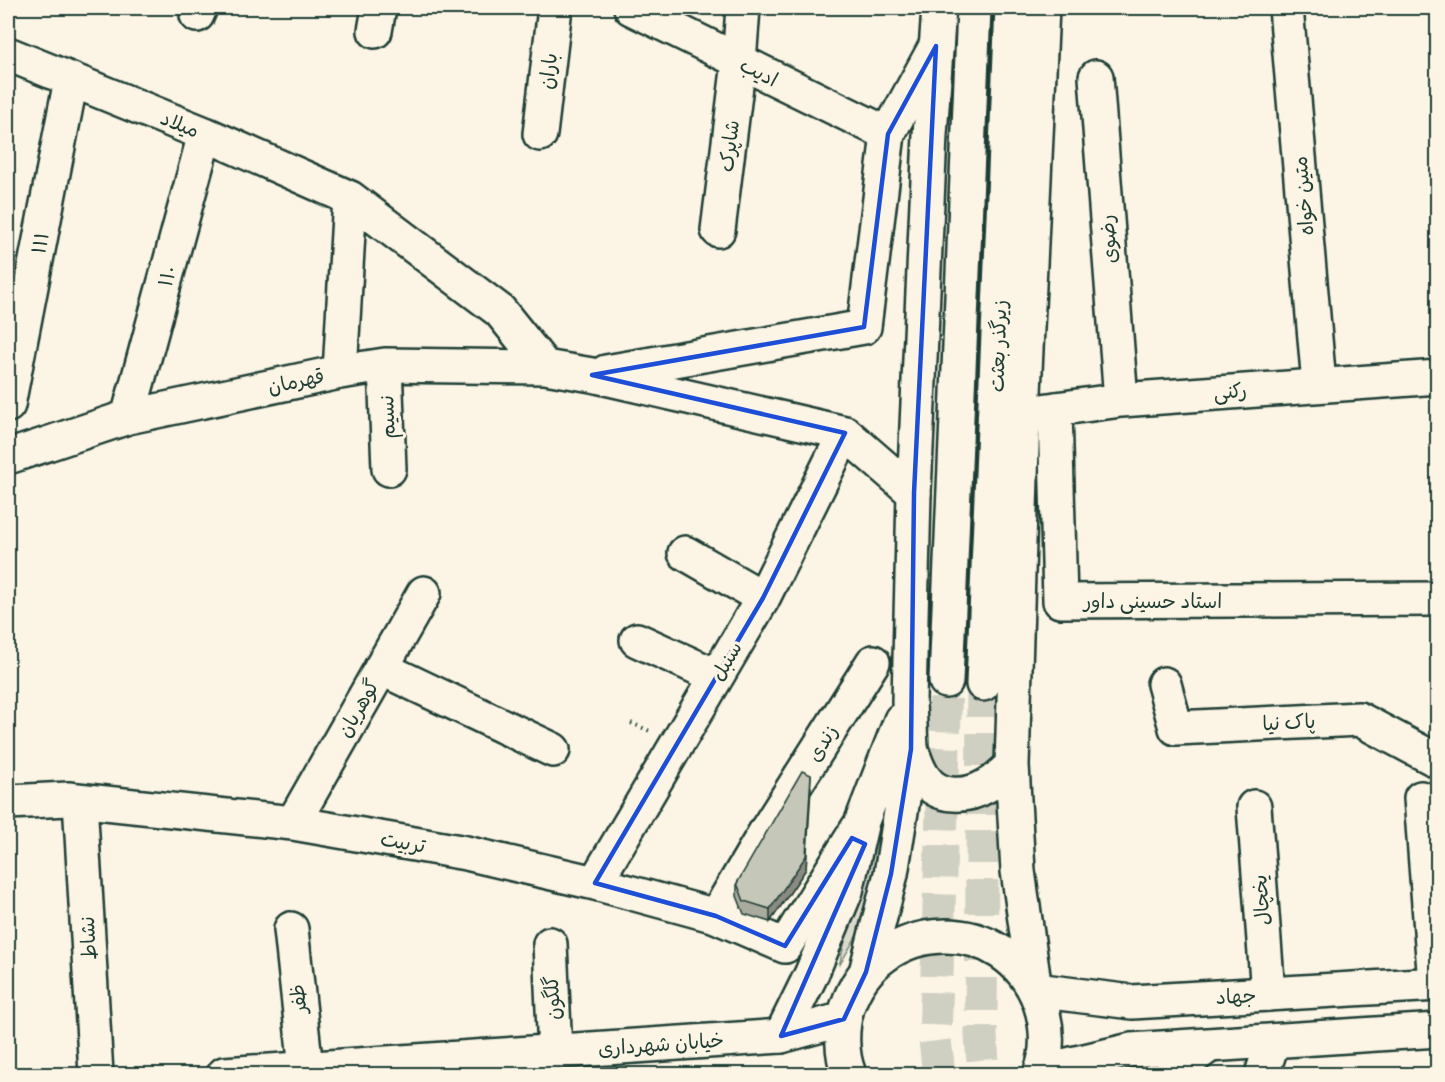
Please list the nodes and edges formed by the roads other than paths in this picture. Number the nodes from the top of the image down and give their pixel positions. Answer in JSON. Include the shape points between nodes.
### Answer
{"nodes":[{"id":1,"x":555,"y":8,"type":"edge"},
{"id":2,"x":631,"y":8,"type":"edge"},
{"id":3,"x":743,"y":8,"type":"edge"},
{"id":4,"x":939,"y":8,"type":"edge"},
{"id":5,"x":974,"y":8,"type":"edge"},
{"id":6,"x":1012,"y":8,"type":"edge"},
{"id":7,"x":1042,"y":8,"type":"edge"},
{"id":8,"x":1286,"y":8,"type":"edge"},
{"id":9,"x":936,"y":46,"type":"junction"},
{"id":10,"x":8,"y":54,"type":"edge"},
{"id":11,"x":739,"y":62,"type":"junction"},
{"id":12,"x":1096,"y":77,"type":"dead end"},
{"id":13,"x":71,"y":80,"type":"junction"},
{"id":14,"x":205,"y":134,"type":"junction"},
{"id":15,"x":540,"y":134,"type":"dead end"},
{"id":16,"x":888,"y":134,"type":"junction"},
{"id":17,"x":350,"y":198,"type":"junction"},
{"id":18,"x":718,"y":230,"type":"dead end"},
{"id":19,"x":21,"y":265,"type":"edge"},
{"id":20,"x":385,"y":365,"type":"junction"},
{"id":21,"x":545,"y":367,"type":"junction"},
{"id":22,"x":340,"y":372,"type":"junction"},
{"id":23,"x":592,"y":375,"type":"junction"},
{"id":24,"x":1437,"y":376,"type":"edge"},
{"id":25,"x":1319,"y":384,"type":"junction"},
{"id":26,"x":1120,"y":400,"type":"junction"},
{"id":27,"x":8,"y":405,"type":"edge"},
{"id":28,"x":1055,"y":409,"type":"junction"},
{"id":29,"x":1023,"y":414,"type":"junction"},
{"id":30,"x":128,"y":417,"type":"junction"},
{"id":31,"x":845,"y":434,"type":"junction"},
{"id":32,"x":8,"y":457,"type":"edge"},
{"id":33,"x":389,"y":469,"type":"dead end"},
{"id":34,"x":914,"y":493,"type":"junction"},
{"id":35,"x":685,"y":553,"type":"dead end"},
{"id":36,"x":424,"y":593,"type":"dead end"},
{"id":37,"x":763,"y":598,"type":"junction"},
{"id":38,"x":1437,"y":599,"type":"edge"},
{"id":39,"x":637,"y":640,"type":"dead end"},
{"id":40,"x":873,"y":662,"type":"dead end"},
{"id":41,"x":381,"y":668,"type":"junction"},
{"id":42,"x":716,"y":676,"type":"junction"},
{"id":43,"x":945,"y":681,"type":"tunnel mouth"},
{"id":44,"x":983,"y":684,"type":"tunnel mouth"},
{"id":45,"x":1164,"y":684,"type":"dead end"},
{"id":46,"x":909,"y":702,"type":"junction"},
{"id":47,"x":910,"y":749,"type":"junction"},
{"id":48,"x":552,"y":750,"type":"dead end"},
{"id":49,"x":1437,"y":761,"type":"edge"},
{"id":50,"x":1012,"y":765,"type":"junction"},
{"id":51,"x":1421,"y":798,"type":"dead end"},
{"id":52,"x":80,"y":801,"type":"junction"},
{"id":53,"x":8,"y":802,"type":"edge"},
{"id":54,"x":1254,"y":807,"type":"dead end"},
{"id":55,"x":862,"y":821,"type":"junction"},
{"id":56,"x":293,"y":823,"type":"junction"},
{"id":57,"x":595,"y":883,"type":"junction"},
{"id":58,"x":716,"y":916,"type":"junction"},
{"id":59,"x":291,"y":929,"type":"dead end"},
{"id":60,"x":550,"y":944,"type":"dead end"},
{"id":61,"x":866,"y":972,"type":"junction"},
{"id":62,"x":1436,"y":984,"type":"edge"},
{"id":63,"x":1035,"y":990,"type":"junction"},
{"id":64,"x":1268,"y":994,"type":"junction"},
{"id":65,"x":844,"y":1019,"type":"junction"},
{"id":66,"x":1437,"y":1030,"type":"edge"},
{"id":67,"x":781,"y":1036,"type":"junction"},
{"id":68,"x":1274,"y":1041,"type":"junction"},
{"id":69,"x":1208,"y":1046,"type":"junction"},
{"id":70,"x":555,"y":1052,"type":"junction"},
{"id":71,"x":306,"y":1069,"type":"junction"},
{"id":72,"x":1041,"y":1073,"type":"edge"},
{"id":73,"x":96,"y":1074,"type":"edge"},
{"id":74,"x":224,"y":1074,"type":"edge"},
{"id":75,"x":849,"y":1074,"type":"edge"},
{"id":76,"x":1171,"y":1074,"type":"edge"},
{"id":77,"x":1262,"y":1074,"type":"edge"}],
"edges":[{"from":1,"to":15,"type":"main road","name":"باران"},
{"from":2,"to":11,"type":"main road","name":"ادیب"},
{"from":3,"to":11,"type":"main road","name":"شاپرک"},
{"from":4,"to":9,"type":"main road"},
{"from":5,"to":43,"type":"main road","name":"زیرگذر بعثت"},
{"from":6,"to":44,"type":"main road","name":"زیرگذر بعثت"},
{"from":7,"to":29,"type":"main road"},
{"from":8,"to":25,"type":"main road","name":"متین خواه"},
{"from":9,"to":16,"type":"main road"},
{"from":9,"to":34,"type":"main road"},
{"from":10,"to":13,"type":"main road","name":"میلاد"},
{"from":11,"to":16,"type":"main road","name":"ادیب"},
{"from":11,"to":18,"type":"main road","name":"شاپرک"},
{"from":12,"to":26,"type":"main road","name":"رضوی"},
{"from":13,"to":14,"type":"main road","name":"میلاد"},
{"from":13,"to":19,"type":"main road","name":"۱۱۱"},
{"from":14,"to":17,"type":"main road","name":"میلاد"},
{"from":14,"to":30,"type":"main road","name":"۱۱۰"},
{"from":16,"to":23,"type":"main road","via":[[864,327]]},
{"from":17,"to":21,"type":"main road","name":"میلاد","via":[[500,311]]},
{"from":17,"to":22,"type":"main road"},
{"from":19,"to":27,"type":"main road","name":"۱۱۱"},
{"from":20,"to":21,"type":"main road","name":"قهرمان"},
{"from":20,"to":22,"type":"main road","name":"قهرمان"},
{"from":20,"to":33,"type":"main road","name":"نسیم"},
{"from":21,"to":23,"type":"main road","name":"قهرمان"},
{"from":22,"to":30,"type":"main road","name":"قهرمان"},
{"from":23,"to":31,"type":"main road","name":"قهرمان"},
{"from":24,"to":25,"type":"main road","name":"رکنی"},
{"from":25,"to":26,"type":"main road","name":"رکنی"},
{"from":26,"to":28,"type":"main road","name":"رکنی"},
{"from":28,"to":29,"type":"main road","name":"رکنی"},
{"from":28,"to":38,"type":"main road","name":"استاد حسینی داور","via":[[1060,601]]},
{"from":29,"to":50,"type":"main road"},
{"from":30,"to":32,"type":"main road","name":"قهرمان"},
{"from":31,"to":34,"type":"main road"},
{"from":31,"to":37,"type":"main road","name":"سنبل"},
{"from":34,"to":46,"type":"main road"},
{"from":35,"to":37,"type":"main road"},
{"from":36,"to":41,"type":"main road","name":"گوهریان"},
{"from":37,"to":42,"type":"main road","name":"سنبل"},
{"from":39,"to":42,"type":"main road"},
{"from":40,"to":58,"type":"main road","name":"زندی"},
{"from":41,"to":48,"type":"main road"},
{"from":41,"to":56,"type":"main road","name":"گوهریان"},
{"from":42,"to":57,"type":"main road","name":"سنبل"},
{"from":45,"to":49,"type":"main road","name":"پاک نیا","via":[[1176,728],[1359,719]]},
{"from":46,"to":47,"type":"main road"},
{"from":46,"to":55,"type":"main road"},
{"from":47,"to":50,"type":"main road","via":[[924,779],[950,794],[975,792]]},
{"from":47,"to":61,"type":"main road","via":[[891,874]]},
{"from":50,"to":63,"type":"main road","via":[[1018,871]]},
{"from":51,"to":62,"type":"main road"},
{"from":52,"to":53,"type":"main road","name":"تربیت"},
{"from":52,"to":56,"type":"main road","name":"تربیت"},
{"from":52,"to":73,"type":"main road","name":"نشاط"},
{"from":54,"to":64,"type":"main road","name":"یخچال"},
{"from":55,"to":58,"type":"main road","name":"تربیت","via":[[785,946]]},
{"from":55,"to":67,"type":"main road","via":[[846,891]]},
{"from":56,"to":57,"type":"main road","name":"تربیت","via":[[466,853]]},
{"from":57,"to":58,"type":"main road","name":"تربیت"},
{"from":59,"to":71,"type":"main road","name":"ظفر"},
{"from":60,"to":70,"type":"main road","name":"گلگون"},
{"from":61,"to":63,"type":"main road","via":[[885,954],[908,942],[952,936],[994,948],[1017,966]]},
{"from":61,"to":65,"type":"main road","via":[[852,994]]},
{"from":62,"to":64,"type":"main road","name":"جهاد"},
{"from":63,"to":64,"type":"main road","name":"جهاد","via":[[1132,1002]]},
{"from":63,"to":72,"type":"main road","via":[[1044,1016],[1047,1044]]},
{"from":65,"to":67,"type":"main road","name":"خیابان شهرداری"},
{"from":65,"to":75,"type":"main road","via":[[842,1043]]},
{"from":66,"to":68,"type":"main road"},
{"from":67,"to":70,"type":"main road","name":"خیابان شهرداری"},
{"from":68,"to":69,"type":"main road"},
{"from":68,"to":77,"type":"main road"},
{"from":69,"to":72,"type":"main road","via":[[1131,1050]]},
{"from":69,"to":76,"type":"main road"},
{"from":70,"to":71,"type":"main road","name":"خیابان شهرداری"},
{"from":71,"to":74,"type":"main road","name":"خیابان شهرداری"}]}
